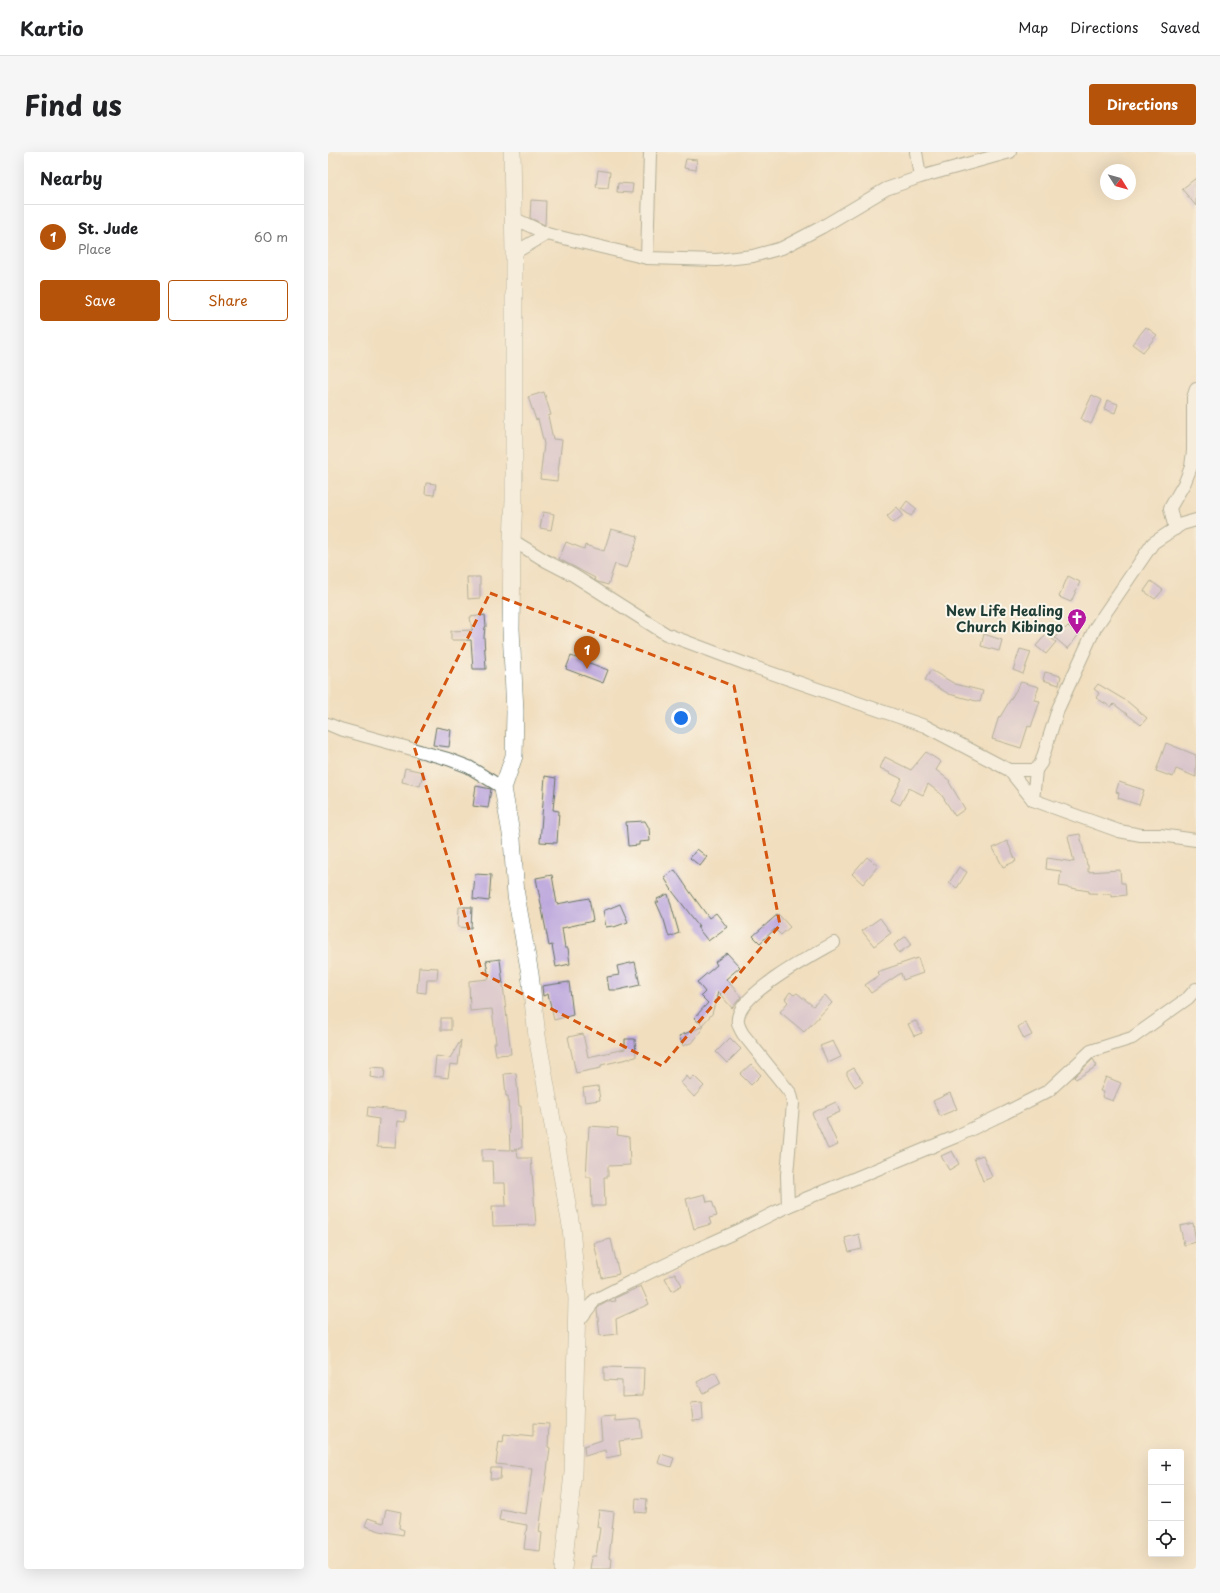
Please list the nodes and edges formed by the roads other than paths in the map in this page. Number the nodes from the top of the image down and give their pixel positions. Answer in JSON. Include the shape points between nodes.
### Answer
{"nodes":[{"id":1,"x":512,"y":152,"type":"edge"},
{"id":2,"x":650,"y":152,"type":"edge"},
{"id":3,"x":916,"y":152,"type":"edge"},
{"id":4,"x":1010,"y":152,"type":"edge"},
{"id":5,"x":920,"y":177,"type":"junction"},
{"id":6,"x":513,"y":218,"type":"junction"},
{"id":7,"x":547,"y":234,"type":"junction"},
{"id":8,"x":514,"y":253,"type":"junction"},
{"id":9,"x":647,"y":258,"type":"junction"},
{"id":10,"x":1196,"y":389,"type":"edge"},
{"id":11,"x":1196,"y":520,"type":"edge"},
{"id":12,"x":1175,"y":529,"type":"junction"},
{"id":13,"x":512,"y":540,"type":"junction"},
{"id":14,"x":328,"y":724,"type":"edge"},
{"id":15,"x":1009,"y":770,"type":"junction"},
{"id":16,"x":1036,"y":770,"type":"junction"},
{"id":17,"x":504,"y":788,"type":"junction"},
{"id":18,"x":1033,"y":800,"type":"junction"},
{"id":19,"x":1196,"y":840,"type":"edge"},
{"id":20,"x":834,"y":943,"type":"dead end"},
{"id":21,"x":1196,"y":989,"type":"edge"},
{"id":22,"x":788,"y":1206,"type":"junction"},
{"id":23,"x":575,"y":1326,"type":"junction"},
{"id":24,"x":563,"y":1569,"type":"edge"}],
"edges":[{"from":1,"to":6,"type":"main road"},
{"from":2,"to":9,"type":"street"},
{"from":3,"to":5,"type":"street"},
{"from":4,"to":5,"type":"street"},
{"from":5,"to":9,"type":"street","via":[[886,189],[782,248],[753,256],[718,260]]},
{"from":6,"to":7,"type":"street"},
{"from":6,"to":8,"type":"main road"},
{"from":7,"to":8,"type":"street"},
{"from":7,"to":9,"type":"street"},
{"from":8,"to":13,"type":"main road"},
{"from":10,"to":12,"type":"street","via":[[1193,398],[1191,467],[1170,508]]},
{"from":11,"to":12,"type":"street"},
{"from":12,"to":16,"type":"street","via":[[1153,543],[1095,628],[1058,709],[1041,763]]},
{"from":13,"to":15,"type":"street","via":[[666,634],[925,726]]},
{"from":13,"to":17,"type":"main road","via":[[514,756]]},
{"from":14,"to":17,"type":"street","via":[[355,734],[448,759],[469,767]]},
{"from":15,"to":16,"type":"street"},
{"from":15,"to":18,"type":"street"},
{"from":16,"to":18,"type":"street"},
{"from":17,"to":23,"type":"main road","via":[[512,839],[516,895],[530,974],[537,1036],[571,1226],[577,1299]]},
{"from":18,"to":19,"type":"street","via":[[1119,831]]},
{"from":20,"to":22,"type":"street","via":[[773,979],[757,992],[739,1014],[738,1025],[743,1034],[791,1094],[793,1103],[787,1175]]},
{"from":21,"to":22,"type":"street","via":[[1132,1038],[1091,1051],[1048,1091],[955,1138]]},
{"from":22,"to":23,"type":"street","via":[[596,1300]]},
{"from":23,"to":24,"type":"main road","via":[[573,1473]]}]}
